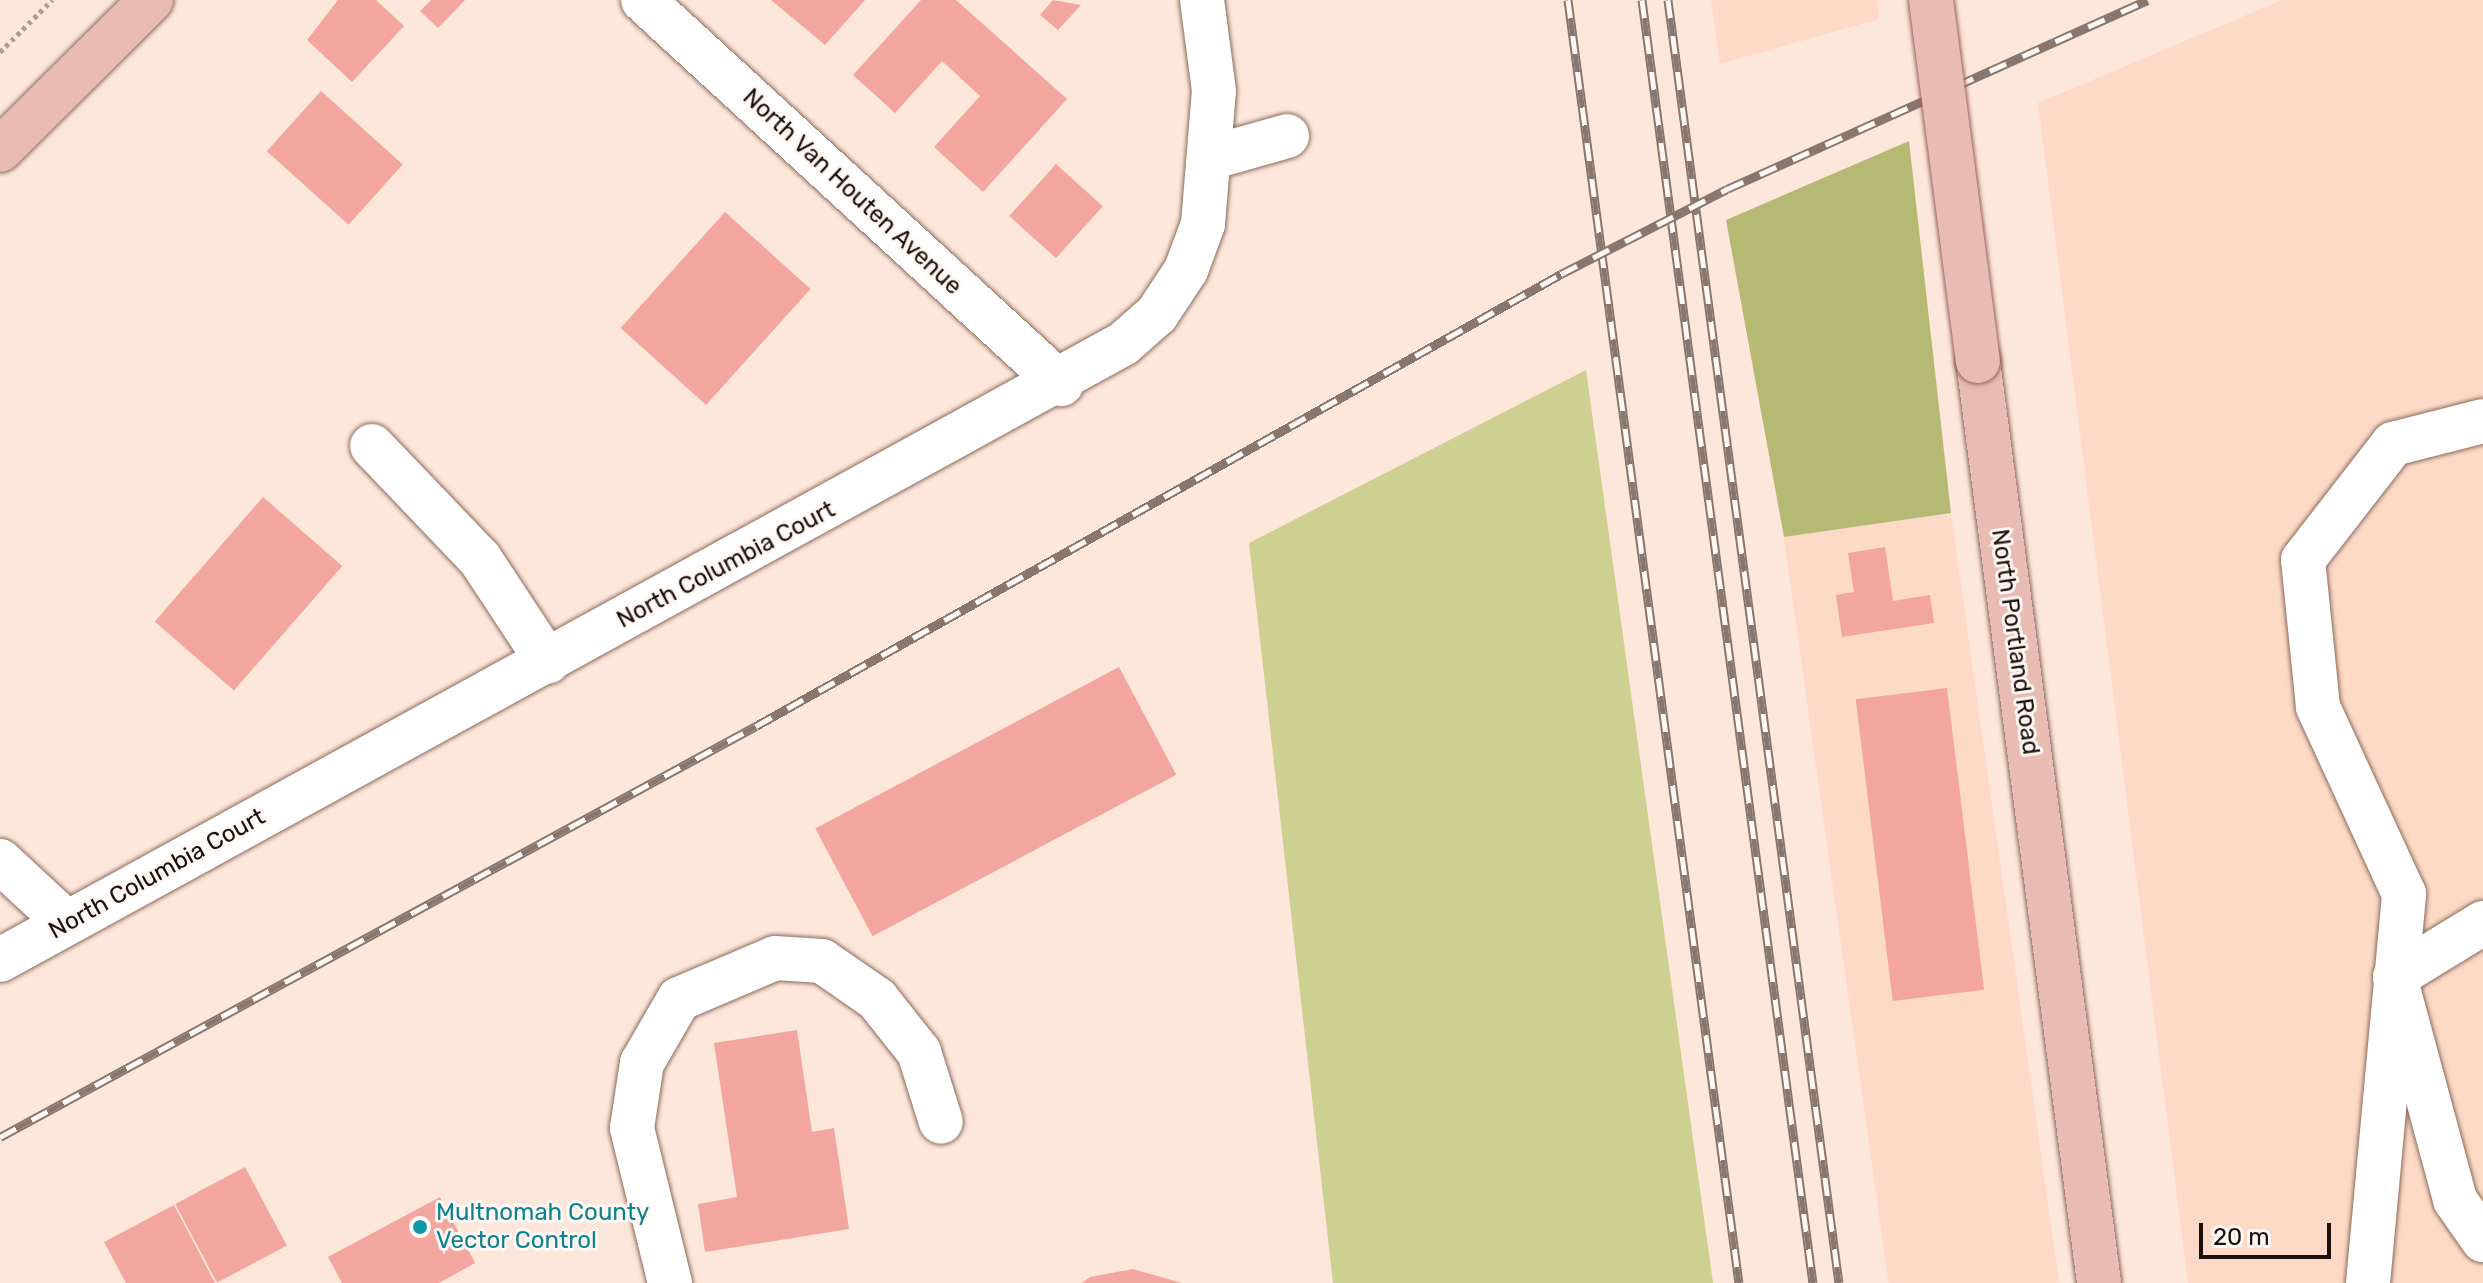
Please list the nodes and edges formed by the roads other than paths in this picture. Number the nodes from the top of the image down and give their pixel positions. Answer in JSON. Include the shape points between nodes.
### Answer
{"nodes":[{"id":1,"x":151,"y":0,"type":"edge"},
{"id":2,"x":643,"y":0,"type":"edge"},
{"id":3,"x":1202,"y":0,"type":"edge"},
{"id":4,"x":1931,"y":0,"type":"edge"},
{"id":5,"x":1287,"y":136,"type":"dead end"},
{"id":6,"x":0,"y":150,"type":"edge"},
{"id":7,"x":1213,"y":157,"type":"junction"},
{"id":8,"x":1061,"y":384,"type":"junction"},
{"id":9,"x":2483,"y":421,"type":"edge"},
{"id":10,"x":372,"y":446,"type":"dead end"},
{"id":11,"x":548,"y":662,"type":"junction"},
{"id":12,"x":0,"y":861,"type":"edge"},
{"id":13,"x":67,"y":923,"type":"junction"},
{"id":14,"x":2483,"y":923,"type":"edge"},
{"id":15,"x":0,"y":960,"type":"edge"},
{"id":16,"x":2395,"y":977,"type":"junction"},
{"id":17,"x":941,"y":1122,"type":"dead end"},
{"id":18,"x":2483,"y":1240,"type":"edge"},
{"id":19,"x":670,"y":1283,"type":"edge"},
{"id":20,"x":2099,"y":1283,"type":"edge"},
{"id":21,"x":2368,"y":1283,"type":"edge"}],
"edges":[{"from":1,"to":6,"type":"main road"},
{"from":2,"to":8,"type":"street","name":"North Van Houten Avenue"},
{"from":3,"to":7,"type":"street","name":"North Columbia Court"},
{"from":4,"to":20,"type":"main road","name":"North Portland Road","bridge":true},
{"from":5,"to":7,"type":"street"},
{"from":7,"to":8,"type":"street","name":"North Columbia Court","via":[[1186,270],[1157,314]]},
{"from":8,"to":11,"type":"street","name":"North Columbia Court"},
{"from":9,"to":16,"type":"street","via":[[2393,444],[2303,560],[2318,707],[2404,894]]},
{"from":10,"to":11,"type":"street","via":[[480,559]]},
{"from":11,"to":13,"type":"street","name":"North Columbia Court"},
{"from":12,"to":13,"type":"street"},
{"from":13,"to":15,"type":"street","name":"North Columbia Court"},
{"from":14,"to":16,"type":"street"},
{"from":16,"to":18,"type":"street","via":[[2455,1200]]},
{"from":16,"to":21,"type":"street"},
{"from":17,"to":19,"type":"street","via":[[919,1052],[877,999],[822,961],[775,958],[679,999],[642,1063],[632,1128]]}]}
